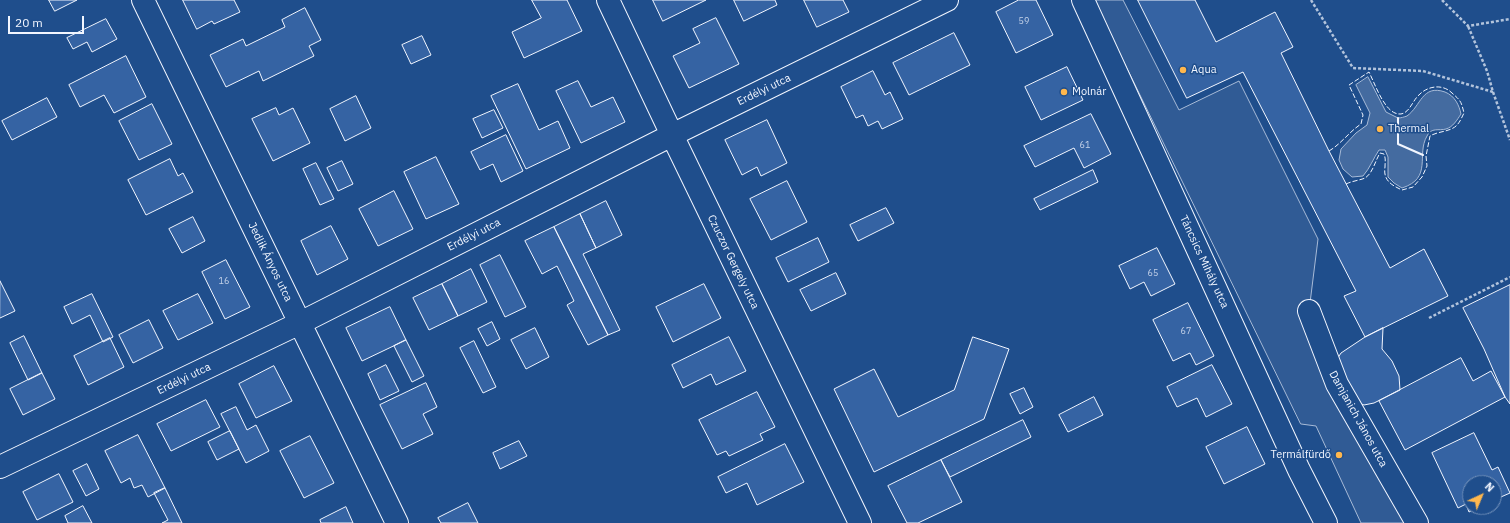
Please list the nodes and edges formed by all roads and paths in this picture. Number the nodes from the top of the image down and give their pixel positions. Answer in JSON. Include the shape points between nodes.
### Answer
{"nodes":[{"id":1,"x":143,"y":0,"type":"edge"},
{"id":2,"x":608,"y":0,"type":"edge"},
{"id":3,"x":947,"y":0,"type":"edge"},
{"id":4,"x":1083,"y":0,"type":"edge"},
{"id":5,"x":1311,"y":0,"type":"edge"},
{"id":6,"x":1442,"y":0,"type":"edge"},
{"id":7,"x":1510,"y":19,"type":"edge"},
{"id":8,"x":1468,"y":26,"type":"junction"},
{"id":9,"x":1493,"y":92,"type":"junction"},
{"id":10,"x":672,"y":135,"type":"junction"},
{"id":11,"x":1510,"y":140,"type":"edge"},
{"id":12,"x":1510,"y":277,"type":"edge"},
{"id":13,"x":1309,"y":311,"type":"dead end"},
{"id":14,"x":1429,"y":318,"type":"dead end"},
{"id":15,"x":300,"y":323,"type":"junction"},
{"id":16,"x":0,"y":467,"type":"edge"},
{"id":17,"x":397,"y":523,"type":"edge"},
{"id":18,"x":860,"y":523,"type":"edge"},
{"id":19,"x":1326,"y":523,"type":"edge"},
{"id":20,"x":1417,"y":523,"type":"edge"}],
"edges":[{"from":1,"to":15,"type":"street","name":"Jedlik Ányos utca"},
{"from":2,"to":10,"type":"street","name":"Czuczor Gergely utca"},
{"from":3,"to":10,"type":"street","name":"Erdélyi utca"},
{"from":4,"to":19,"type":"street","name":"Táncsics Mihály utca","via":[[1299,470]]},
{"from":5,"to":9,"type":"path","via":[[1353,68],[1423,71]]},
{"from":6,"to":8,"type":"path"},
{"from":7,"to":8,"type":"path"},
{"from":8,"to":9,"type":"path"},
{"from":9,"to":11,"type":"path"},
{"from":10,"to":15,"type":"street","name":"Erdélyi utca"},
{"from":10,"to":18,"type":"street","name":"Czuczor Gergely utca"},
{"from":12,"to":14,"type":"path"},
{"from":13,"to":20,"type":"street","name":"Damjanich János utca","via":[[1337,384]]},
{"from":15,"to":16,"type":"street","name":"Erdélyi utca"},
{"from":15,"to":17,"type":"street","name":"Jedlik Ányos utca"}]}
